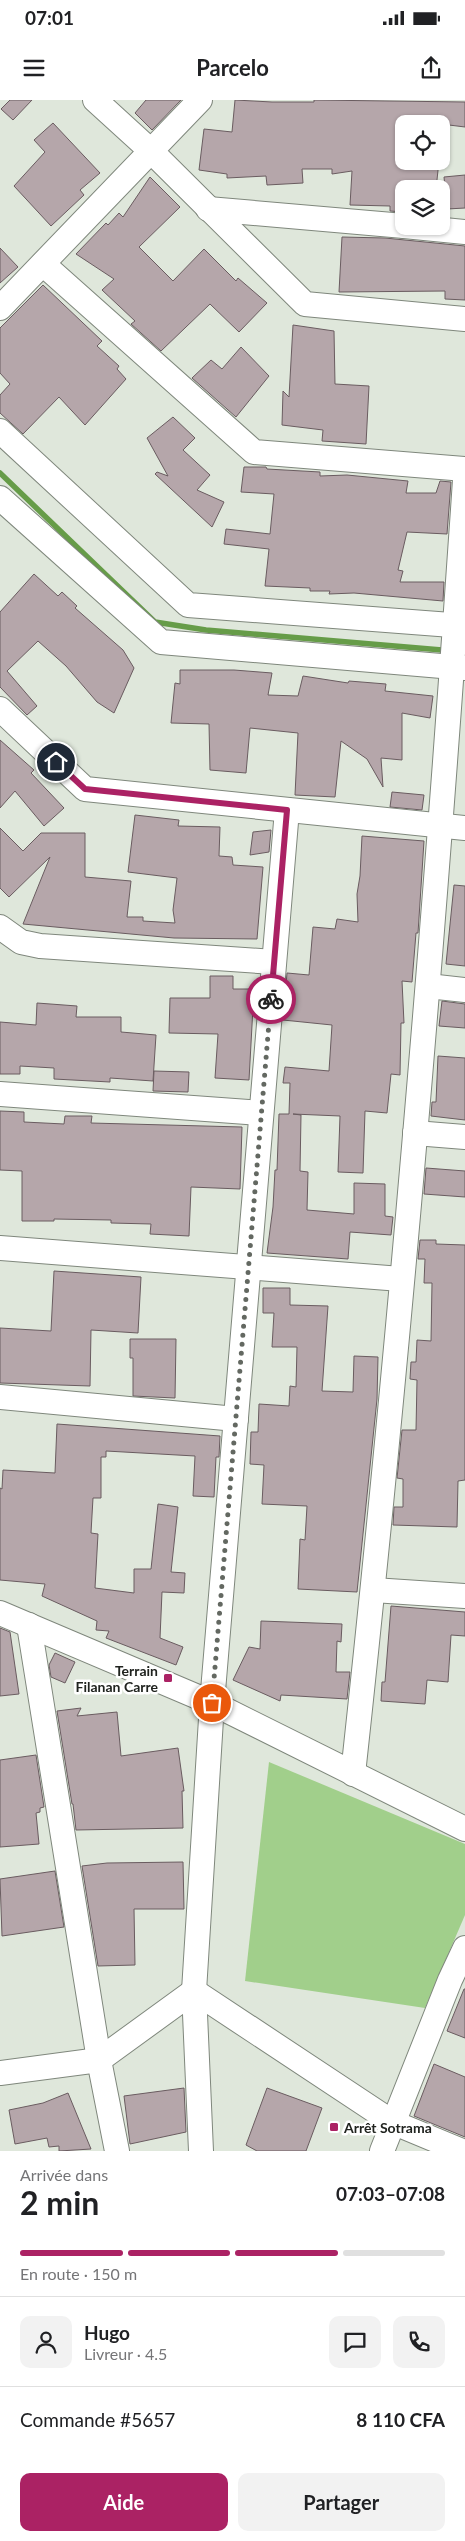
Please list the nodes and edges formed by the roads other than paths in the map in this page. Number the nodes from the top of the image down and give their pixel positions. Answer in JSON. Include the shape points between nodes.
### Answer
{"nodes":[{"id":1,"x":95,"y":100,"type":"edge"},
{"id":2,"x":200,"y":100,"type":"edge"},
{"id":3,"x":151,"y":151,"type":"junction"},
{"id":4,"x":208,"y":209,"type":"junction"},
{"id":5,"x":395,"y":225,"type":"edge"},
{"id":6,"x":450,"y":231,"type":"edge"},
{"id":7,"x":465,"y":232,"type":"edge"},
{"id":8,"x":43,"y":264,"type":"junction"},
{"id":9,"x":0,"y":308,"type":"edge"},
{"id":10,"x":465,"y":319,"type":"edge"},
{"id":11,"x":0,"y":431,"type":"edge"},
{"id":12,"x":465,"y":469,"type":"edge"},
{"id":13,"x":465,"y":480,"type":"edge"},
{"id":14,"x":4,"y":510,"type":"edge"},
{"id":15,"x":460,"y":626,"type":"edge"},
{"id":16,"x":458,"y":668,"type":"edge"},
{"id":17,"x":0,"y":709,"type":"edge"},
{"id":18,"x":287,"y":810,"type":"junction"},
{"id":19,"x":453,"y":826,"type":"edge"},
{"id":20,"x":0,"y":927,"type":"edge"},
{"id":21,"x":274,"y":962,"type":"junction"},
{"id":22,"x":428,"y":986,"type":"junction"},
{"id":23,"x":465,"y":990,"type":"edge"},
{"id":24,"x":0,"y":1094,"type":"edge"},
{"id":25,"x":261,"y":1112,"type":"junction"},
{"id":26,"x":414,"y":1133,"type":"junction"},
{"id":27,"x":465,"y":1137,"type":"edge"},
{"id":28,"x":0,"y":1248,"type":"edge"},
{"id":29,"x":248,"y":1267,"type":"junction"},
{"id":30,"x":402,"y":1280,"type":"junction"},
{"id":31,"x":0,"y":1397,"type":"edge"},
{"id":32,"x":236,"y":1419,"type":"junction"},
{"id":33,"x":373,"y":1590,"type":"junction"},
{"id":34,"x":465,"y":1596,"type":"edge"},
{"id":35,"x":0,"y":1613,"type":"edge"},
{"id":36,"x":29,"y":1625,"type":"junction"},
{"id":37,"x":212,"y":1703,"type":"junction"},
{"id":38,"x":353,"y":1774,"type":"junction"},
{"id":39,"x":465,"y":1829,"type":"edge"},
{"id":40,"x":465,"y":1948,"type":"edge"},
{"id":41,"x":457,"y":1984,"type":"edge"},
{"id":42,"x":194,"y":1991,"type":"junction"},
{"id":43,"x":99,"y":2060,"type":"junction"},
{"id":44,"x":0,"y":2073,"type":"edge"},
{"id":45,"x":392,"y":2122,"type":"junction"},
{"id":46,"x":117,"y":2151,"type":"edge"},
{"id":47,"x":201,"y":2151,"type":"edge"},
{"id":48,"x":382,"y":2151,"type":"edge"},
{"id":49,"x":462,"y":2151,"type":"edge"}],
"edges":[{"from":1,"to":3,"type":"street"},
{"from":2,"to":3,"type":"street"},
{"from":3,"to":4,"type":"street"},
{"from":3,"to":8,"type":"street"},
{"from":4,"to":5,"type":"street"},
{"from":4,"to":10,"type":"street","via":[[305,304]]},
{"from":6,"to":7,"type":"street"},
{"from":8,"to":9,"type":"street"},
{"from":8,"to":12,"type":"street","via":[[254,452]]},
{"from":11,"to":15,"type":"street","via":[[188,605]]},
{"from":13,"to":15,"type":"street"},
{"from":14,"to":16,"type":"street","via":[[161,642]]},
{"from":15,"to":16,"type":"street"},
{"from":16,"to":19,"type":"street"},
{"from":17,"to":18,"type":"street","via":[[85,789]]},
{"from":18,"to":19,"type":"street"},
{"from":18,"to":21,"type":"street"},
{"from":19,"to":22,"type":"street"},
{"from":20,"to":21,"type":"street","via":[[21,942],[40,946]]},
{"from":21,"to":25,"type":"street"},
{"from":22,"to":23,"type":"street"},
{"from":22,"to":26,"type":"street"},
{"from":24,"to":25,"type":"street"},
{"from":25,"to":29,"type":"street"},
{"from":26,"to":27,"type":"street"},
{"from":26,"to":30,"type":"street"},
{"from":28,"to":29,"type":"street"},
{"from":29,"to":30,"type":"street"},
{"from":29,"to":32,"type":"street"},
{"from":30,"to":33,"type":"street"},
{"from":31,"to":32,"type":"street"},
{"from":32,"to":37,"type":"street"},
{"from":33,"to":34,"type":"street"},
{"from":33,"to":38,"type":"street"},
{"from":35,"to":36,"type":"street"},
{"from":36,"to":37,"type":"street"},
{"from":36,"to":43,"type":"street"},
{"from":37,"to":38,"type":"street"},
{"from":37,"to":42,"type":"street"},
{"from":38,"to":39,"type":"street"},
{"from":40,"to":41,"type":"street"},
{"from":41,"to":45,"type":"street"},
{"from":42,"to":43,"type":"street"},
{"from":42,"to":45,"type":"street"},
{"from":42,"to":47,"type":"street"},
{"from":43,"to":44,"type":"street"},
{"from":43,"to":46,"type":"street"},
{"from":45,"to":48,"type":"street"},
{"from":45,"to":49,"type":"street"}]}
